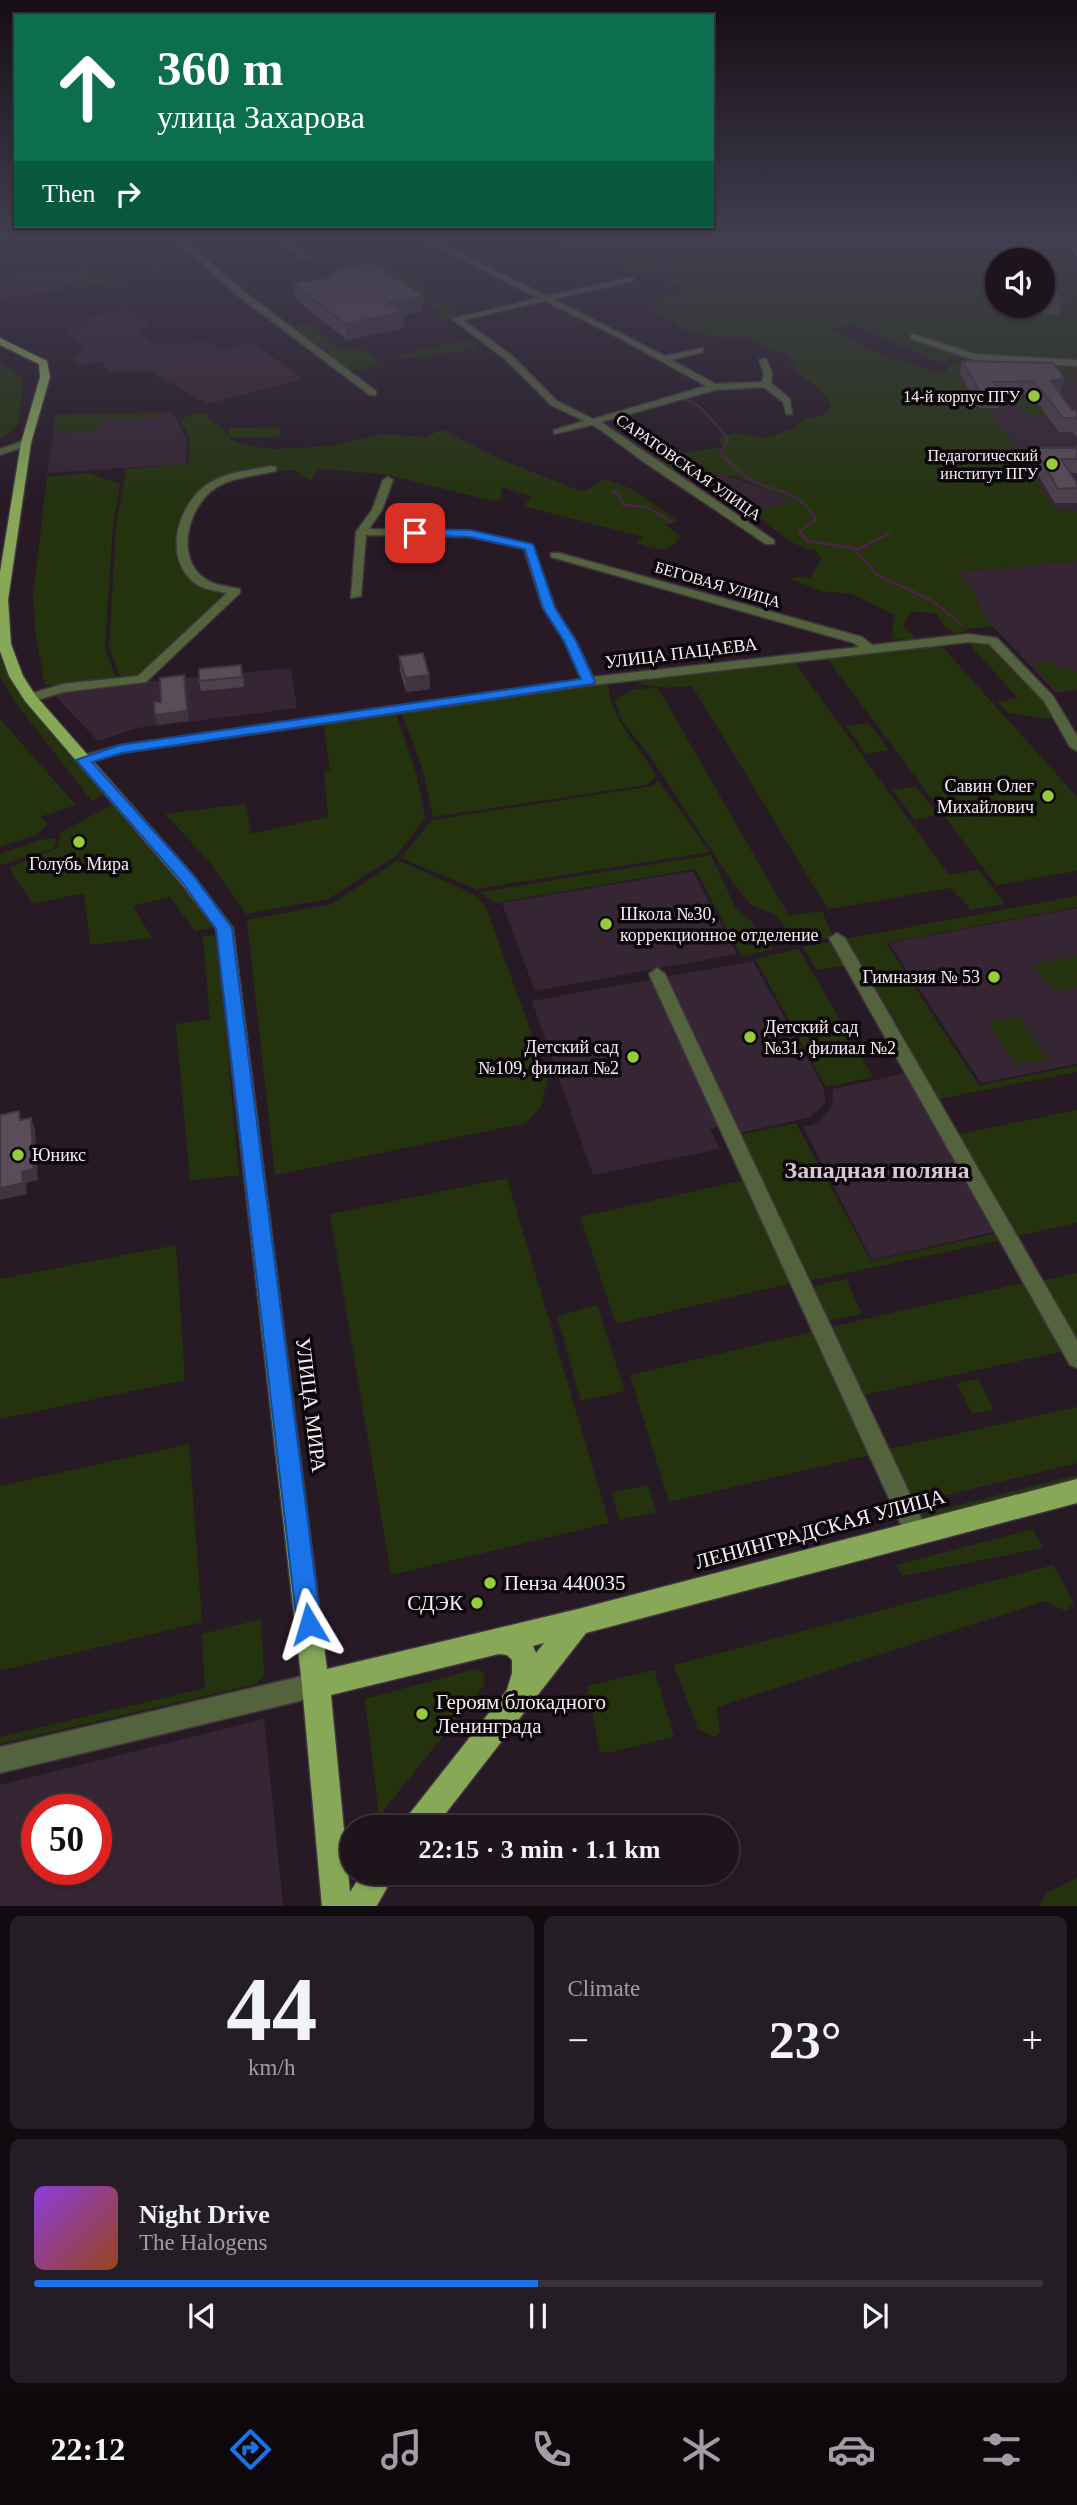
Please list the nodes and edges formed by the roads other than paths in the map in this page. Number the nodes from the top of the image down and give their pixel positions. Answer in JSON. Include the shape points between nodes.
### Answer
{"nodes":[{"id":1,"x":285,"y":327,"type":"edge"},
{"id":2,"x":467,"y":327,"type":"edge"},
{"id":3,"x":601,"y":327,"type":"edge"},
{"id":4,"x":914,"y":337,"type":"dead end"},
{"id":5,"x":0,"y":341,"type":"edge"},
{"id":6,"x":701,"y":350,"type":"dead end"},
{"id":7,"x":664,"y":359,"type":"junction"},
{"id":8,"x":763,"y":360,"type":"dead end"},
{"id":9,"x":1077,"y":363,"type":"edge"},
{"id":10,"x":766,"y":384,"type":"junction"},
{"id":11,"x":714,"y":387,"type":"junction"},
{"id":12,"x":373,"y":393,"type":"dead end"},
{"id":13,"x":789,"y":412,"type":"dead end"},
{"id":14,"x":595,"y":423,"type":"junction"},
{"id":15,"x":557,"y":432,"type":"dead end"},
{"id":16,"x":26,"y":443,"type":"junction"},
{"id":17,"x":0,"y":452,"type":"edge"},
{"id":18,"x":272,"y":469,"type":"dead end"},
{"id":19,"x":388,"y":480,"type":"dead end"},
{"id":20,"x":361,"y":532,"type":"junction"},
{"id":21,"x":770,"y":542,"type":"dead end"},
{"id":22,"x":555,"y":555,"type":"dead end"},
{"id":23,"x":355,"y":596,"type":"dead end"},
{"id":24,"x":869,"y":649,"type":"junction"},
{"id":25,"x":589,"y":682,"type":"junction"},
{"id":26,"x":30,"y":698,"type":"junction"},
{"id":27,"x":1077,"y":747,"type":"edge"},
{"id":28,"x":83,"y":760,"type":"junction"},
{"id":29,"x":837,"y":938,"type":"dead end"},
{"id":30,"x":657,"y":974,"type":"dead end"},
{"id":31,"x":1077,"y":1359,"type":"edge"},
{"id":32,"x":1077,"y":1491,"type":"edge"},
{"id":33,"x":916,"y":1532,"type":"junction"},
{"id":34,"x":578,"y":1622,"type":"junction"},
{"id":35,"x":494,"y":1641,"type":"junction"},
{"id":36,"x":316,"y":1685,"type":"junction"},
{"id":37,"x":510,"y":1708,"type":"junction"},
{"id":38,"x":0,"y":1760,"type":"edge"},
{"id":39,"x":426,"y":1815,"type":"edge"},
{"id":40,"x":372,"y":1885,"type":"edge"},
{"id":41,"x":337,"y":1906,"type":"edge"},
{"id":42,"x":358,"y":1906,"type":"edge"}],
"edges":[{"from":1,"to":12,"type":"street"},
{"from":2,"to":14,"type":"street","name":"САРАТОВСКАЯ УЛИЦА","via":[[508,356],[554,403]]},
{"from":3,"to":7,"type":"street"},
{"from":4,"to":9,"type":"street","via":[[974,357]]},
{"from":5,"to":16,"type":"main road","via":[[44,363],[45,377]]},
{"from":6,"to":7,"type":"street"},
{"from":7,"to":11,"type":"street"},
{"from":8,"to":10,"type":"street"},
{"from":10,"to":11,"type":"street"},
{"from":10,"to":13,"type":"street","via":[[787,401]]},
{"from":11,"to":14,"type":"street"},
{"from":14,"to":15,"type":"street"},
{"from":14,"to":21,"type":"street","name":"САРАТОВСКАЯ УЛИЦА"},
{"from":16,"to":17,"type":"street"},
{"from":16,"to":26,"type":"main road","via":[[2,600],[4,644]]},
{"from":18,"to":26,"type":"street","via":[[208,488],[189,513],[183,542],[187,568],[201,582],[236,591],[142,679],[64,688]]},
{"from":19,"to":20,"type":"street","via":[[377,510]]},
{"from":20,"to":23,"type":"street"},
{"from":20,"to":25,"type":"street","via":[[470,534],[529,547],[549,608]]},
{"from":22,"to":24,"type":"street","name":"БЕГОВАЯ УЛИЦА","via":[[858,640]]},
{"from":24,"to":25,"type":"street","name":"УЛИЦА ПАЦАЕВА"},
{"from":24,"to":27,"type":"street","name":"УЛИЦА ПАЦАЕВА","via":[[969,638],[993,641],[1049,699]]},
{"from":25,"to":28,"type":"street","name":"УЛИЦА ПАЦАЕВА","via":[[145,746]]},
{"from":26,"to":28,"type":"main road"},
{"from":28,"to":36,"type":"main road","name":"УЛИЦА МИРА","via":[[216,913],[224,928]]},
{"from":29,"to":31,"type":"street"},
{"from":30,"to":33,"type":"street"},
{"from":32,"to":33,"type":"main road","name":"ЛЕНИНГРАДСКАЯ УЛИЦА"},
{"from":33,"to":34,"type":"main road","name":"ЛЕНИНГРАДСКАЯ УЛИЦА"},
{"from":34,"to":35,"type":"main road","name":"ЛЕНИНГРАДСКАЯ УЛИЦА"},
{"from":34,"to":37,"type":"main road"},
{"from":35,"to":36,"type":"main road","name":"ЛЕНИНГРАДСКАЯ УЛИЦА"},
{"from":35,"to":37,"type":"main road","via":[[515,1645],[526,1662],[526,1676]]},
{"from":36,"to":38,"type":"street"},
{"from":36,"to":41,"type":"main road","name":"УЛИЦА МИРА"},
{"from":37,"to":39,"type":"main road"},
{"from":40,"to":42,"type":"main road"}]}
